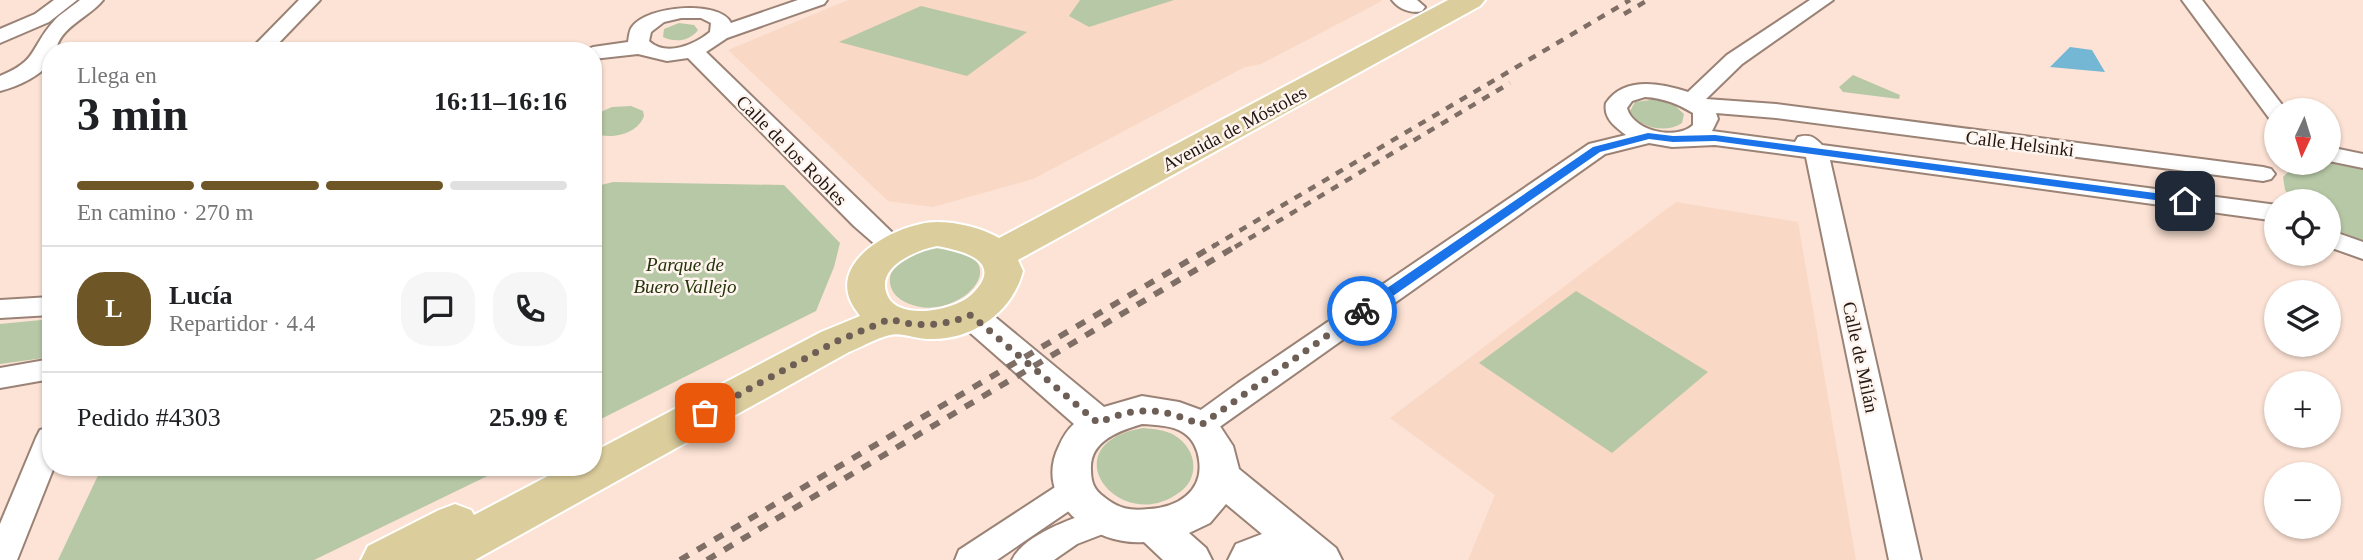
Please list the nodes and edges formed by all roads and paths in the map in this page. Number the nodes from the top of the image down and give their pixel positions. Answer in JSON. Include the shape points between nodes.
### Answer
{"nodes":[{"id":1,"x":67,"y":0,"type":"edge"},
{"id":2,"x":93,"y":0,"type":"edge"},
{"id":3,"x":310,"y":0,"type":"edge"},
{"id":4,"x":641,"y":0,"type":"edge"},
{"id":5,"x":797,"y":0,"type":"edge"},
{"id":6,"x":817,"y":0,"type":"edge"},
{"id":7,"x":1470,"y":0,"type":"edge"},
{"id":8,"x":1823,"y":0,"type":"edge"},
{"id":9,"x":2192,"y":0,"type":"edge"},
{"id":10,"x":1416,"y":2,"type":"edge"},
{"id":11,"x":657,"y":18,"type":"junction"},
{"id":12,"x":718,"y":25,"type":"junction"},
{"id":13,"x":0,"y":38,"type":"edge"},
{"id":14,"x":42,"y":42,"type":"edge"},
{"id":15,"x":48,"y":42,"type":"edge"},
{"id":16,"x":268,"y":42,"type":"edge"},
{"id":17,"x":641,"y":47,"type":"junction"},
{"id":18,"x":692,"y":50,"type":"junction"},
{"id":19,"x":602,"y":52,"type":"edge"},
{"id":20,"x":1732,"y":63,"type":"junction"},
{"id":21,"x":41,"y":70,"type":"edge"},
{"id":22,"x":0,"y":84,"type":"edge"},
{"id":23,"x":1664,"y":90,"type":"junction"},
{"id":24,"x":2266,"y":98,"type":"edge"},
{"id":25,"x":1694,"y":104,"type":"junction"},
{"id":26,"x":1776,"y":111,"type":"junction"},
{"id":27,"x":1812,"y":116,"type":"junction"},
{"id":28,"x":1619,"y":117,"type":"junction"},
{"id":29,"x":1648,"y":136,"type":"junction"},
{"id":30,"x":1684,"y":138,"type":"junction"},
{"id":31,"x":1597,"y":149,"type":"junction"},
{"id":32,"x":1817,"y":153,"type":"junction"},
{"id":33,"x":2342,"y":156,"type":"edge"},
{"id":34,"x":2361,"y":158,"type":"edge"},
{"id":35,"x":2264,"y":166,"type":"edge"},
{"id":36,"x":2264,"y":211,"type":"edge"},
{"id":37,"x":2341,"y":242,"type":"edge"},
{"id":38,"x":894,"y":247,"type":"junction"},
{"id":39,"x":988,"y":248,"type":"junction"},
{"id":40,"x":2363,"y":251,"type":"edge"},
{"id":41,"x":42,"y":307,"type":"edge"},
{"id":42,"x":879,"y":308,"type":"junction"},
{"id":43,"x":0,"y":309,"type":"edge"},
{"id":44,"x":971,"y":315,"type":"junction"},
{"id":45,"x":42,"y":371,"type":"edge"},
{"id":46,"x":0,"y":378,"type":"edge"},
{"id":47,"x":1098,"y":423,"type":"junction"},
{"id":48,"x":1201,"y":425,"type":"junction"},
{"id":49,"x":602,"y":446,"type":"edge"},
{"id":50,"x":42,"y":460,"type":"edge"},
{"id":51,"x":602,"y":468,"type":"edge"},
{"id":52,"x":545,"y":476,"type":"edge"},
{"id":53,"x":588,"y":476,"type":"edge"},
{"id":54,"x":1220,"y":476,"type":"junction"},
{"id":55,"x":1074,"y":491,"type":"junction"},
{"id":56,"x":1105,"y":520,"type":"junction"},
{"id":57,"x":1154,"y":527,"type":"junction"},
{"id":58,"x":1311,"y":552,"type":"edge"},
{"id":59,"x":1,"y":560,"type":"edge"},
{"id":60,"x":385,"y":560,"type":"edge"},
{"id":61,"x":433,"y":560,"type":"edge"},
{"id":62,"x":971,"y":560,"type":"edge"},
{"id":63,"x":1028,"y":560,"type":"edge"},
{"id":64,"x":1191,"y":560,"type":"edge"},
{"id":65,"x":1249,"y":560,"type":"edge"},
{"id":66,"x":1905,"y":560,"type":"edge"}],
"edges":[{"from":1,"to":13,"type":"street","via":[[43,18]]},
{"from":2,"to":15,"type":"street","via":[[63,23]]},
{"from":3,"to":16,"type":"street"},
{"from":4,"to":11,"type":"street"},
{"from":5,"to":12,"type":"street"},
{"from":6,"to":12,"type":"street"},
{"from":7,"to":39,"type":"main road","name":"Avenida de Móstoles"},
{"from":8,"to":20,"type":"street"},
{"from":9,"to":24,"type":"street"},
{"from":10,"to":39,"type":"main road","name":"Avenida de Móstoles"},
{"from":11,"to":12,"type":"street","via":[[694,11]]},
{"from":11,"to":17,"type":"street","via":[[641,29]]},
{"from":12,"to":18,"type":"street","via":[[714,40]]},
{"from":13,"to":14,"type":"street"},
{"from":17,"to":18,"type":"street","via":[[663,54]]},
{"from":17,"to":19,"type":"street"},
{"from":18,"to":38,"type":"street","name":"Calle de los Robles"},
{"from":20,"to":23,"type":"street"},
{"from":20,"to":25,"type":"street","via":[[1708,83]]},
{"from":20,"to":26,"type":"street","name":"Calle Helsinki","via":[[1735,78],[1746,93]]},
{"from":21,"to":22,"type":"street"},
{"from":23,"to":25,"type":"street"},
{"from":23,"to":28,"type":"street","via":[[1623,96],[1616,109]]},
{"from":25,"to":26,"type":"street","name":"Calle Helsinki"},
{"from":25,"to":30,"type":"street","via":[[1706,121],[1696,135]]},
{"from":26,"to":27,"type":"street","name":"Calle Helsinki"},
{"from":27,"to":32,"type":"street","name":"Calle de Milán","via":[[1801,124],[1800,131]]},
{"from":27,"to":35,"type":"street","name":"Calle Helsinki"},
{"from":28,"to":29,"type":"street"},
{"from":28,"to":31,"type":"street"},
{"from":29,"to":30,"type":"street","name":"Calle Helsinki"},
{"from":29,"to":31,"type":"street"},
{"from":30,"to":32,"type":"street","name":"Calle Helsinki"},
{"from":31,"to":48,"type":"street"},
{"from":32,"to":36,"type":"street","name":"Calle Helsinki"},
{"from":32,"to":66,"type":"street","name":"Calle de Milán"},
{"from":33,"to":34,"type":"street"},
{"from":37,"to":40,"type":"street"},
{"from":38,"to":39,"type":"main road","via":[[937,234],[959,235]]},
{"from":38,"to":42,"type":"main road","via":[[879,258],[866,285]]},
{"from":39,"to":44,"type":"main road","via":[[1004,267],[1001,287],[987,306]]},
{"from":41,"to":43,"type":"street"},
{"from":42,"to":44,"type":"main road","via":[[909,324],[930,326]]},
{"from":42,"to":49,"type":"main road","via":[[822,330]]},
{"from":42,"to":51,"type":"main road","via":[[835,342]]},
{"from":44,"to":47,"type":"street"},
{"from":45,"to":46,"type":"street"},
{"from":47,"to":48,"type":"street","via":[[1119,413],[1142,410],[1166,412]]},
{"from":47,"to":55,"type":"street","via":[[1082,436],[1072,453],[1069,472]]},
{"from":48,"to":54,"type":"street","via":[[1215,445]]},
{"from":50,"to":59,"type":"street"},
{"from":52,"to":60,"type":"main road"},
{"from":53,"to":61,"type":"main road"},
{"from":54,"to":57,"type":"street","via":[[1213,494],[1198,510]]},
{"from":54,"to":58,"type":"street"},
{"from":55,"to":56,"type":"street"},
{"from":55,"to":62,"type":"street"},
{"from":56,"to":57,"type":"street"},
{"from":56,"to":63,"type":"street","via":[[1066,535]]},
{"from":57,"to":64,"type":"street"},
{"from":58,"to":65,"type":"street","via":[[1274,547]]}]}
